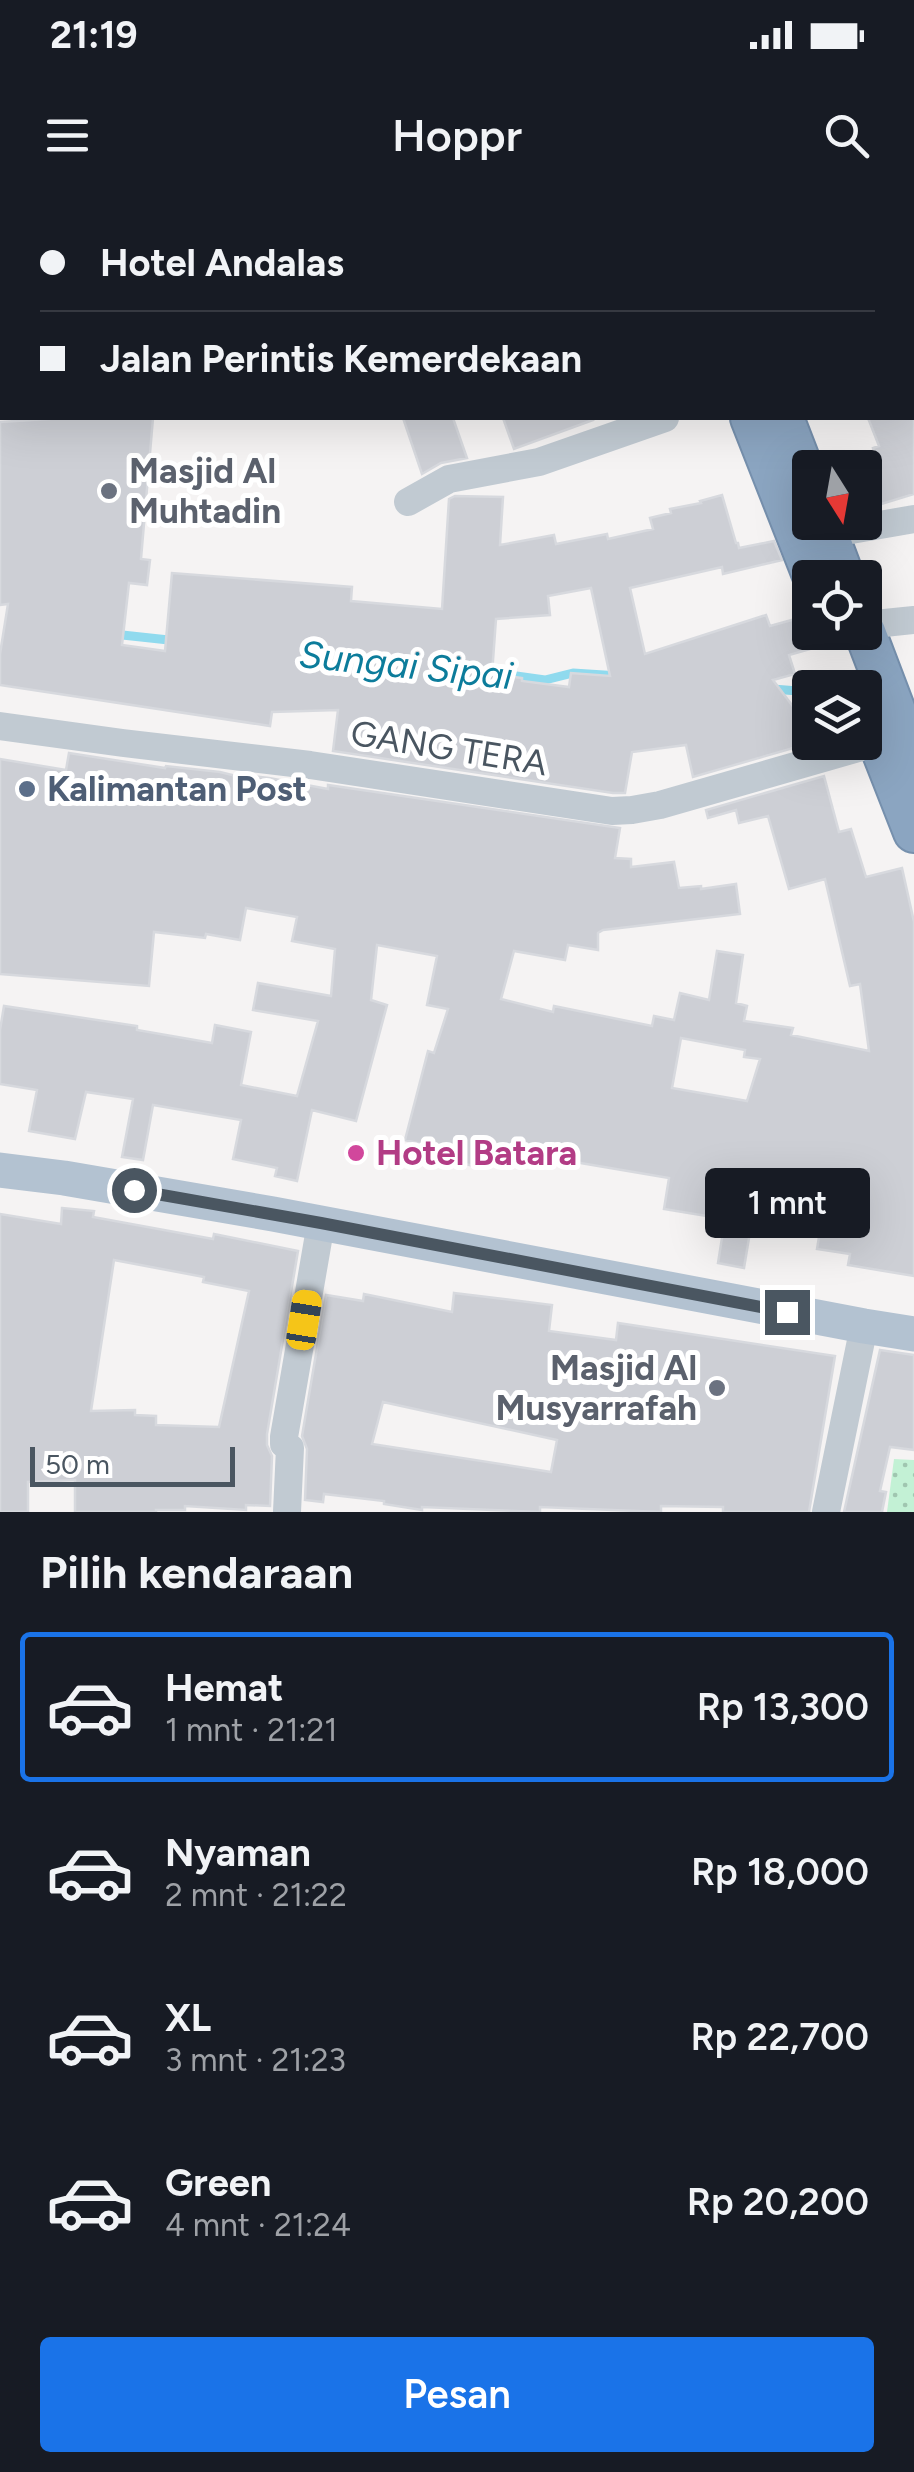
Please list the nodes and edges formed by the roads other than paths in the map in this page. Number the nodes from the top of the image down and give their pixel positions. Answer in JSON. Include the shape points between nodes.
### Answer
{"nodes":[{"id":1,"x":652,"y":420,"type":"edge"},
{"id":2,"x":752,"y":420,"type":"edge"},
{"id":3,"x":784,"y":420,"type":"edge"},
{"id":4,"x":599,"y":428,"type":"edge"},
{"id":5,"x":795,"y":450,"type":"edge"},
{"id":6,"x":408,"y":502,"type":"dead end"},
{"id":7,"x":914,"y":520,"type":"edge"},
{"id":8,"x":882,"y":523,"type":"edge"},
{"id":9,"x":807,"y":560,"type":"edge"},
{"id":10,"x":914,"y":620,"type":"edge"},
{"id":11,"x":882,"y":625,"type":"edge"},
{"id":12,"x":847,"y":650,"type":"edge"},
{"id":13,"x":871,"y":650,"type":"edge"},
{"id":14,"x":890,"y":724,"type":"edge"},
{"id":15,"x":0,"y":726,"type":"edge"},
{"id":16,"x":914,"y":832,"type":"edge"},
{"id":17,"x":0,"y":1170,"type":"edge"},
{"id":18,"x":321,"y":1223,"type":"junction"},
{"id":19,"x":864,"y":1326,"type":"junction"},
{"id":20,"x":914,"y":1334,"type":"edge"},
{"id":21,"x":287,"y":1512,"type":"edge"},
{"id":22,"x":826,"y":1512,"type":"edge"}],
"edges":[{"from":1,"to":4,"type":"street"},
{"from":2,"to":9,"type":"highway"},
{"from":3,"to":5,"type":"highway"},
{"from":4,"to":6,"type":"street","via":[[539,462],[449,479]]},
{"from":7,"to":8,"type":"street"},
{"from":10,"to":11,"type":"street"},
{"from":12,"to":14,"type":"highway"},
{"from":13,"to":14,"type":"highway"},
{"from":14,"to":15,"type":"street","name":"GANG TERA","via":[[660,804],[612,811]]},
{"from":14,"to":16,"type":"highway"},
{"from":17,"to":18,"type":"main road"},
{"from":18,"to":19,"type":"main road"},
{"from":18,"to":21,"type":"street","via":[[284,1437],[291,1464]]},
{"from":19,"to":20,"type":"main road"},
{"from":19,"to":22,"type":"street"}]}
